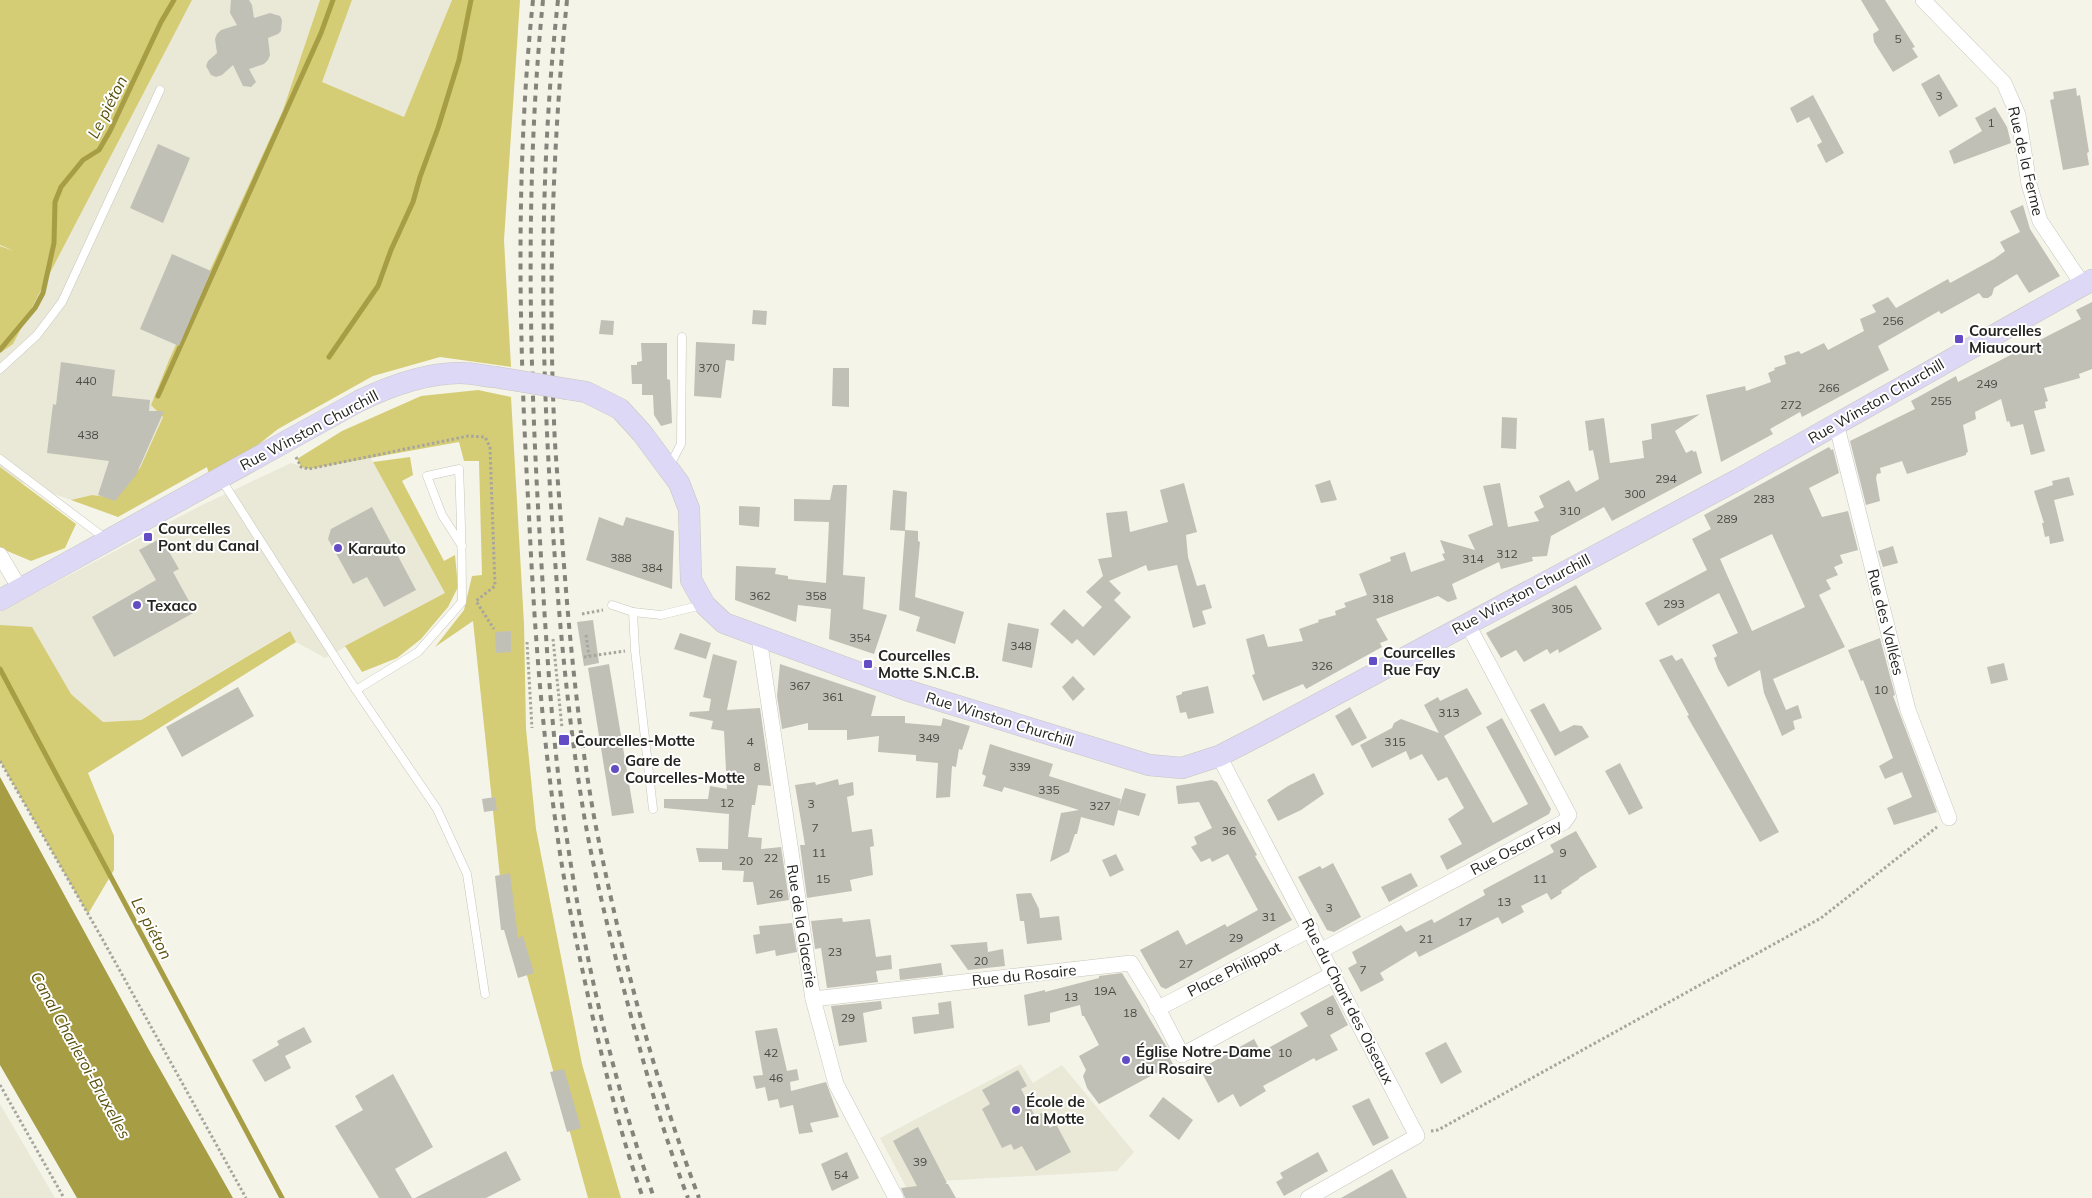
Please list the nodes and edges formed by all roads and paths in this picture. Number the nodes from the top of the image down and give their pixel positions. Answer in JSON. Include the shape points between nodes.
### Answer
{"nodes":[{"id":1,"x":1923,"y":0,"type":"edge"},
{"id":2,"x":160,"y":90,"type":"dead end"},
{"id":3,"x":2087,"y":282,"type":"edge"},
{"id":4,"x":682,"y":337,"type":"dead end"},
{"id":5,"x":0,"y":369,"type":"edge"},
{"id":6,"x":1836,"y":423,"type":"junction"},
{"id":7,"x":0,"y":459,"type":"edge"},
{"id":8,"x":668,"y":468,"type":"junction"},
{"id":9,"x":220,"y":477,"type":"junction"},
{"id":10,"x":106,"y":539,"type":"junction"},
{"id":11,"x":462,"y":546,"type":"junction"},
{"id":12,"x":0,"y":554,"type":"edge"},
{"id":13,"x":20,"y":589,"type":"junction"},
{"id":14,"x":0,"y":600,"type":"edge"},
{"id":15,"x":476,"y":601,"type":"dead end"},
{"id":16,"x":705,"y":605,"type":"junction"},
{"id":17,"x":609,"y":608,"type":"joint"},
{"id":18,"x":633,"y":612,"type":"junction"},
{"id":19,"x":582,"y":614,"type":"dead end"},
{"id":20,"x":1466,"y":623,"type":"junction"},
{"id":21,"x":494,"y":630,"type":"dead end"},
{"id":22,"x":586,"y":635,"type":"dead end"},
{"id":23,"x":553,"y":638,"type":"dead end"},
{"id":24,"x":759,"y":638,"type":"junction"},
{"id":25,"x":527,"y":642,"type":"dead end"},
{"id":26,"x":635,"y":650,"type":"junction"},
{"id":27,"x":589,"y":656,"type":"junction"},
{"id":28,"x":584,"y":657,"type":"dead end"},
{"id":29,"x":356,"y":690,"type":"junction"},
{"id":30,"x":532,"y":728,"type":"dead end"},
{"id":31,"x":562,"y":728,"type":"dead end"},
{"id":32,"x":1219,"y":756,"type":"junction"},
{"id":33,"x":0,"y":761,"type":"edge"},
{"id":34,"x":653,"y":809,"type":"dead end"},
{"id":35,"x":1949,"y":818,"type":"joint"},
{"id":36,"x":1310,"y":929,"type":"junction"},
{"id":37,"x":1322,"y":950,"type":"junction"},
{"id":38,"x":1334,"y":973,"type":"junction"},
{"id":39,"x":485,"y":994,"type":"dead end"},
{"id":40,"x":813,"y":999,"type":"junction"},
{"id":41,"x":1157,"y":1009,"type":"junction"},
{"id":42,"x":0,"y":1085,"type":"edge"},
{"id":43,"x":1417,"y":1136,"type":"junction"},
{"id":44,"x":64,"y":1198,"type":"edge"},
{"id":45,"x":246,"y":1198,"type":"edge"},
{"id":46,"x":896,"y":1198,"type":"edge"},
{"id":47,"x":1308,"y":1198,"type":"edge"}],
"edges":[{"from":1,"to":3,"type":"street","name":"Rue de la Ferme","via":[[2004,83],[2018,115],[2029,184],[2040,221]]},
{"from":2,"to":5,"type":"lane","via":[[62,302],[37,335]]},
{"from":3,"to":6,"type":"main road","name":"Rue Winston Churchill"},
{"from":4,"to":8,"type":"lane","via":[[681,444]]},
{"from":6,"to":20,"type":"main road","name":"Rue Winston Churchill"},
{"from":6,"to":35,"type":"street","name":"Rue des Vallées","via":[[1908,710]]},
{"from":7,"to":10,"type":"lane"},
{"from":8,"to":9,"type":"main road","name":"Rue Winston Churchill","bridge":true,"via":[[620,409],[586,392],[460,373],[420,378],[385,389]]},
{"from":8,"to":16,"type":"main road","name":"Rue Winston Churchill","via":[[680,483],[689,509],[692,580]]},
{"from":9,"to":10,"type":"main road","name":"Rue Winston Churchill"},
{"from":9,"to":29,"type":"lane"},
{"from":10,"to":13,"type":"main road","name":"Rue Winston Churchill"},
{"from":11,"to":11,"type":"lane","via":[[459,470],[427,476],[442,515]]},
{"from":11,"to":29,"type":"lane","via":[[462,602],[418,652]]},
{"from":12,"to":13,"type":"street"},
{"from":13,"to":14,"type":"main road","name":"Rue Winston Churchill"},
{"from":15,"to":21,"type":"path"},
{"from":16,"to":18,"type":"lane","via":[[662,615]]},
{"from":16,"to":24,"type":"main road","name":"Rue Winston Churchill","via":[[724,623]]},
{"from":17,"to":18,"type":"lane"},
{"from":17,"to":19,"type":"path"},
{"from":18,"to":26,"type":"lane"},
{"from":20,"to":32,"type":"main road","name":"Rue Winston Churchill"},
{"from":20,"to":37,"type":"street","name":"Rue Oscar Fay","via":[[1570,815],[1564,822]]},
{"from":22,"to":27,"type":"path"},
{"from":23,"to":31,"type":"path"},
{"from":24,"to":32,"type":"main road","name":"Rue Winston Churchill","via":[[795,648],[909,691],[1149,765],[1182,768]]},
{"from":24,"to":40,"type":"street","name":"Rue de la Glacerie"},
{"from":25,"to":30,"type":"path"},
{"from":26,"to":27,"type":"path"},
{"from":26,"to":34,"type":"lane"},
{"from":27,"to":28,"type":"path"},
{"from":29,"to":39,"type":"lane","via":[[437,810],[467,874]]},
{"from":32,"to":36,"type":"street","name":"Rue du Chant des Oiseaux"},
{"from":33,"to":45,"type":"path"},
{"from":35,"to":43,"type":"path","via":[[1821,918],[1438,1130]]},
{"from":36,"to":37,"type":"street","name":"Rue du Chant des Oiseaux"},
{"from":36,"to":41,"type":"street","name":"Place Philippot"},
{"from":37,"to":38,"type":"street","name":"Rue du Chant des Oiseaux"},
{"from":38,"to":41,"type":"street","name":"Rue du Rosaire","via":[[1182,1055]]},
{"from":38,"to":43,"type":"street","name":"Rue du Chant des Oiseaux"},
{"from":40,"to":41,"type":"street","name":"Rue du Rosaire","via":[[1131,963]]},
{"from":40,"to":46,"type":"street","name":"Rue de la Glacerie","via":[[836,1084]]},
{"from":42,"to":44,"type":"path"},
{"from":43,"to":47,"type":"street"}]}
